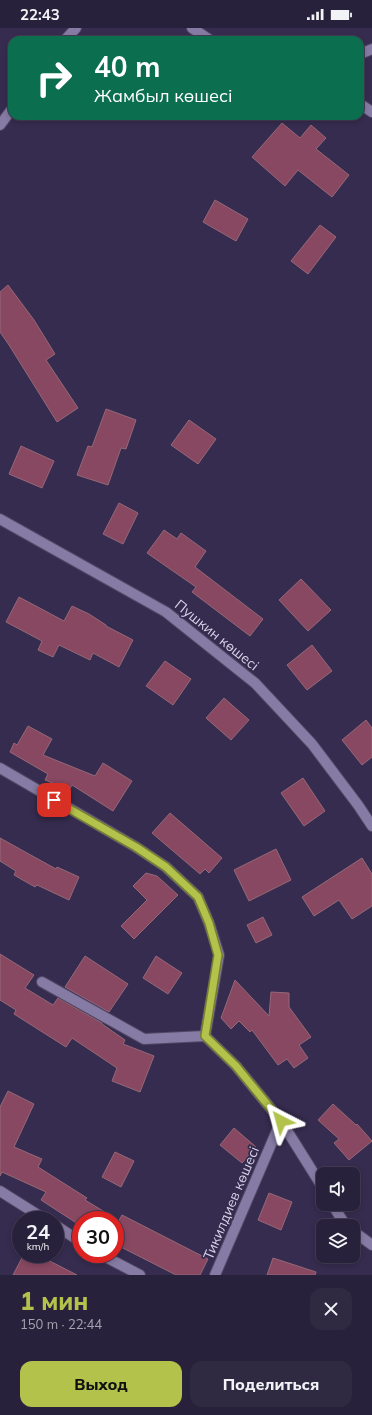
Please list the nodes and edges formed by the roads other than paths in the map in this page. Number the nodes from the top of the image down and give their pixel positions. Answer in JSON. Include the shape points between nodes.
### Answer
{"nodes":[{"id":1,"x":76,"y":28,"type":"edge"},
{"id":2,"x":192,"y":28,"type":"edge"},
{"id":3,"x":69,"y":36,"type":"edge"},
{"id":4,"x":204,"y":36,"type":"edge"},
{"id":5,"x":8,"y":114,"type":"edge"},
{"id":6,"x":0,"y":125,"type":"edge"},
{"id":7,"x":0,"y":519,"type":"edge"},
{"id":8,"x":0,"y":768,"type":"edge"},
{"id":9,"x":372,"y":826,"type":"edge"},
{"id":10,"x":42,"y":982,"type":"dead end"},
{"id":11,"x":205,"y":1036,"type":"junction"},
{"id":12,"x":281,"y":1121,"type":"junction"},
{"id":13,"x":316,"y":1177,"type":"edge"},
{"id":14,"x":0,"y":1191,"type":"edge"},
{"id":15,"x":32,"y":1211,"type":"edge"},
{"id":16,"x":360,"y":1236,"type":"edge"},
{"id":17,"x":372,"y":1245,"type":"edge"},
{"id":18,"x":117,"y":1263,"type":"edge"},
{"id":19,"x":140,"y":1275,"type":"edge"},
{"id":20,"x":215,"y":1275,"type":"edge"}],
"edges":[{"from":1,"to":3,"type":"street"},
{"from":2,"to":4,"type":"street"},
{"from":5,"to":6,"type":"street"},
{"from":7,"to":9,"type":"street","name":"Пушкин көшесі","via":[[166,612],[255,684],[312,744]]},
{"from":8,"to":11,"type":"street","via":[[136,847],[166,867],[198,897],[218,955]]},
{"from":10,"to":11,"type":"street","via":[[144,1039]]},
{"from":11,"to":12,"type":"street","via":[[236,1066]]},
{"from":12,"to":13,"type":"street"},
{"from":12,"to":20,"type":"street","name":"Тикилдиев көшесі"},
{"from":14,"to":15,"type":"street"},
{"from":16,"to":17,"type":"street"},
{"from":18,"to":19,"type":"street"}]}
